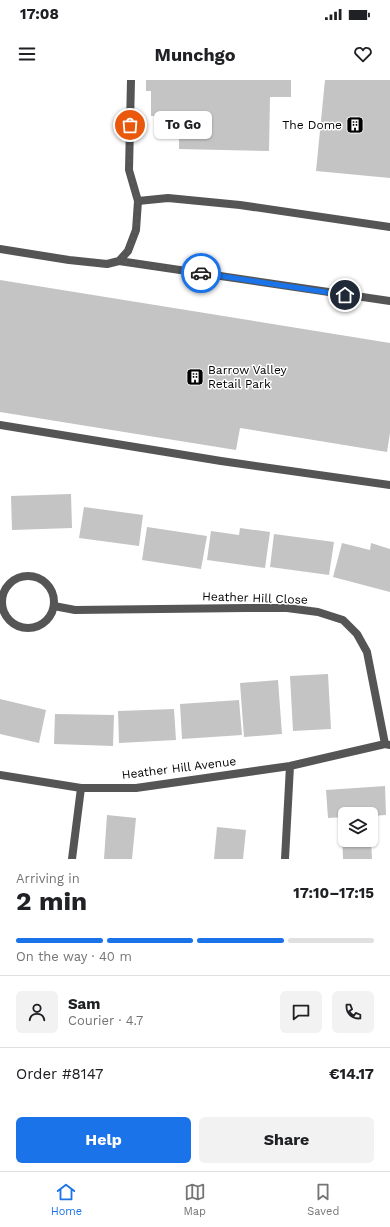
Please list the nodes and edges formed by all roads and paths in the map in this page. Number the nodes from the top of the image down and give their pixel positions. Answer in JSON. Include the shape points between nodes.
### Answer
{"nodes":[{"id":1,"x":131,"y":80,"type":"edge"},
{"id":2,"x":138,"y":201,"type":"junction"},
{"id":3,"x":390,"y":228,"type":"edge"},
{"id":4,"x":0,"y":249,"type":"edge"},
{"id":5,"x":118,"y":261,"type":"junction"},
{"id":6,"x":390,"y":301,"type":"edge"},
{"id":7,"x":0,"y":425,"type":"edge"},
{"id":8,"x":390,"y":485,"type":"edge"},
{"id":9,"x":54,"y":606,"type":"junction"},
{"id":10,"x":387,"y":745,"type":"edge"},
{"id":11,"x":290,"y":766,"type":"junction"},
{"id":12,"x":0,"y":775,"type":"edge"},
{"id":13,"x":81,"y":788,"type":"junction"},
{"id":14,"x":72,"y":859,"type":"edge"},
{"id":15,"x":285,"y":859,"type":"edge"}],
"edges":[{"from":1,"to":2,"type":"street","via":[[129,170]]},
{"from":2,"to":3,"type":"street","via":[[168,198]]},
{"from":2,"to":5,"type":"street","via":[[136,230],[128,252]]},
{"from":4,"to":5,"type":"street","via":[[107,264]]},
{"from":5,"to":6,"type":"street"},
{"from":7,"to":8,"type":"street"},
{"from":9,"to":9,"type":"street","via":[[46,621],[35,627],[23,628],[12,623],[4,614],[1,601],[6,586],[16,579],[21,576],[37,576],[49,586]]},
{"from":9,"to":10,"type":"street","name":"Heather Hill Close","via":[[75,610],[287,608],[318,612],[343,620],[357,634],[367,652]]},
{"from":10,"to":11,"type":"street","name":"Heather Hill Avenue"},
{"from":11,"to":13,"type":"street","name":"Heather Hill Avenue","via":[[136,788]]},
{"from":11,"to":15,"type":"street"},
{"from":12,"to":13,"type":"street","name":"Heather Hill Avenue"},
{"from":13,"to":14,"type":"street"}]}
